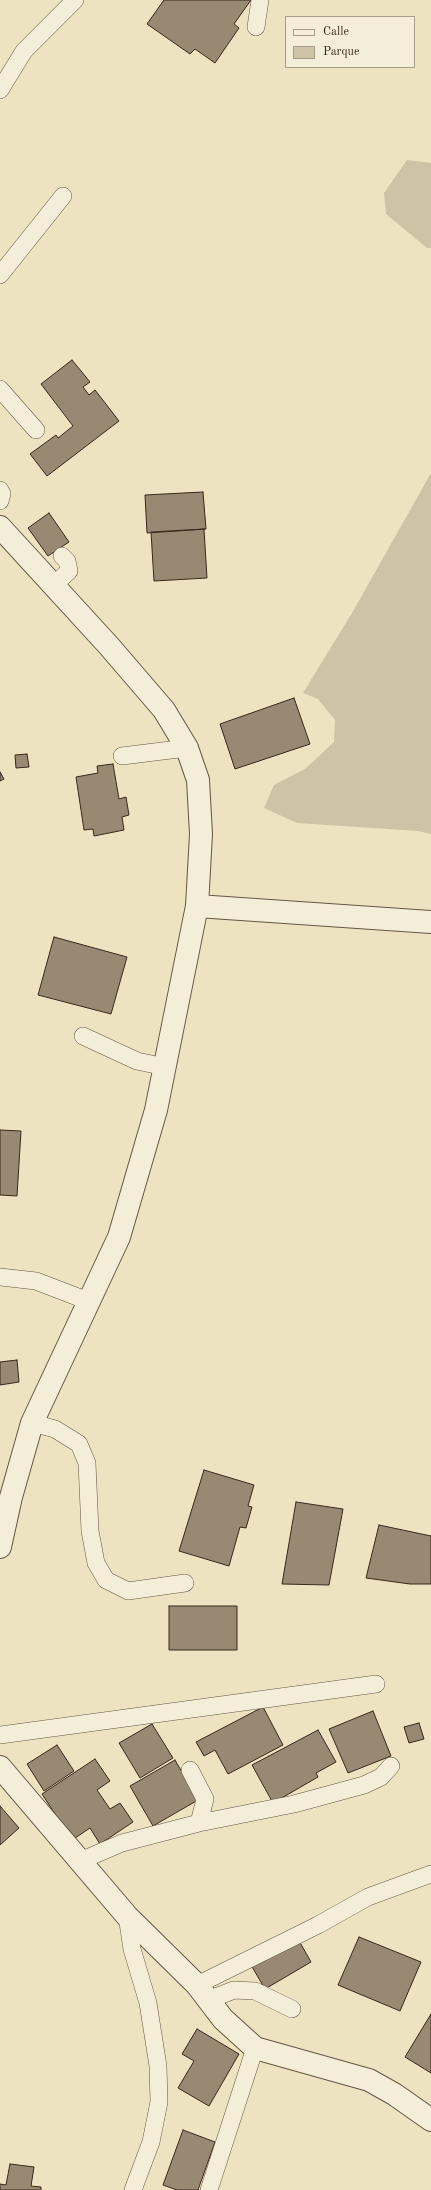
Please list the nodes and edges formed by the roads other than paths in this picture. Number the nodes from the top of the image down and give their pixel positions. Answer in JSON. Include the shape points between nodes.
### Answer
{"nodes":[{"id":1,"x":75,"y":0,"type":"edge"},
{"id":2,"x":260,"y":0,"type":"edge"},
{"id":3,"x":256,"y":27,"type":"dead end"},
{"id":4,"x":0,"y":90,"type":"edge"},
{"id":5,"x":63,"y":196,"type":"dead end"},
{"id":6,"x":0,"y":275,"type":"edge"},
{"id":7,"x":0,"y":389,"type":"edge"},
{"id":8,"x":36,"y":430,"type":"dead end"},
{"id":9,"x":0,"y":490,"type":"edge"},
{"id":10,"x":0,"y":501,"type":"edge"},
{"id":11,"x":0,"y":527,"type":"edge"},
{"id":12,"x":62,"y":556,"type":"dead end"},
{"id":13,"x":53,"y":586,"type":"junction"},
{"id":14,"x":187,"y":748,"type":"junction"},
{"id":15,"x":122,"y":756,"type":"dead end"},
{"id":16,"x":197,"y":906,"type":"junction"},
{"id":17,"x":431,"y":922,"type":"edge"},
{"id":18,"x":83,"y":1036,"type":"dead end"},
{"id":19,"x":165,"y":1067,"type":"junction"},
{"id":20,"x":0,"y":1277,"type":"edge"},
{"id":21,"x":88,"y":1301,"type":"junction"},
{"id":22,"x":32,"y":1423,"type":"junction"},
{"id":23,"x":0,"y":1547,"type":"edge"},
{"id":24,"x":185,"y":1583,"type":"dead end"},
{"id":25,"x":376,"y":1684,"type":"dead end"},
{"id":26,"x":0,"y":1735,"type":"edge"},
{"id":27,"x":391,"y":1766,"type":"dead end"},
{"id":28,"x":0,"y":1767,"type":"edge"},
{"id":29,"x":190,"y":1770,"type":"dead end"},
{"id":30,"x":200,"y":1823,"type":"junction"},
{"id":31,"x":80,"y":1861,"type":"junction"},
{"id":32,"x":431,"y":1874,"type":"edge"},
{"id":33,"x":127,"y":1916,"type":"junction"},
{"id":34,"x":203,"y":1993,"type":"junction"},
{"id":35,"x":292,"y":2009,"type":"dead end"},
{"id":36,"x":255,"y":2048,"type":"junction"},
{"id":37,"x":431,"y":2120,"type":"edge"},
{"id":38,"x":133,"y":2190,"type":"edge"},
{"id":39,"x":208,"y":2190,"type":"edge"}],
"edges":[{"from":1,"to":4,"type":"lane","via":[[24,52]]},
{"from":2,"to":3,"type":"lane"},
{"from":5,"to":6,"type":"lane"},
{"from":7,"to":8,"type":"lane"},
{"from":9,"to":10,"type":"lane"},
{"from":11,"to":13,"type":"street"},
{"from":12,"to":13,"type":"lane","via":[[67,561],[69,571]]},
{"from":13,"to":14,"type":"street","via":[[164,710]]},
{"from":14,"to":15,"type":"lane"},
{"from":14,"to":16,"type":"street","via":[[198,780],[201,834]]},
{"from":16,"to":17,"type":"street"},
{"from":16,"to":19,"type":"street"},
{"from":18,"to":19,"type":"lane","via":[[137,1061]]},
{"from":19,"to":21,"type":"street","via":[[156,1110],[119,1236]]},
{"from":20,"to":21,"type":"lane","via":[[36,1281]]},
{"from":21,"to":22,"type":"street"},
{"from":22,"to":23,"type":"street","via":[[10,1497]]},
{"from":22,"to":24,"type":"lane","via":[[55,1429],[79,1444],[88,1463],[90,1531],[96,1563],[106,1580],[128,1591]]},
{"from":25,"to":26,"type":"lane"},
{"from":27,"to":30,"type":"lane","via":[[381,1777],[364,1785],[294,1804]]},
{"from":28,"to":31,"type":"street"},
{"from":29,"to":30,"type":"lane","via":[[205,1799]]},
{"from":30,"to":31,"type":"lane","via":[[122,1843]]},
{"from":31,"to":33,"type":"street"},
{"from":32,"to":34,"type":"lane","via":[[368,1897]]},
{"from":33,"to":34,"type":"street"},
{"from":33,"to":38,"type":"lane","via":[[132,1949],[148,2003],[158,2066],[159,2102],[151,2142]]},
{"from":34,"to":35,"type":"lane","via":[[255,1991]]},
{"from":34,"to":36,"type":"street","via":[[223,2019]]},
{"from":36,"to":37,"type":"street","via":[[369,2080]]},
{"from":36,"to":39,"type":"lane"}]}
